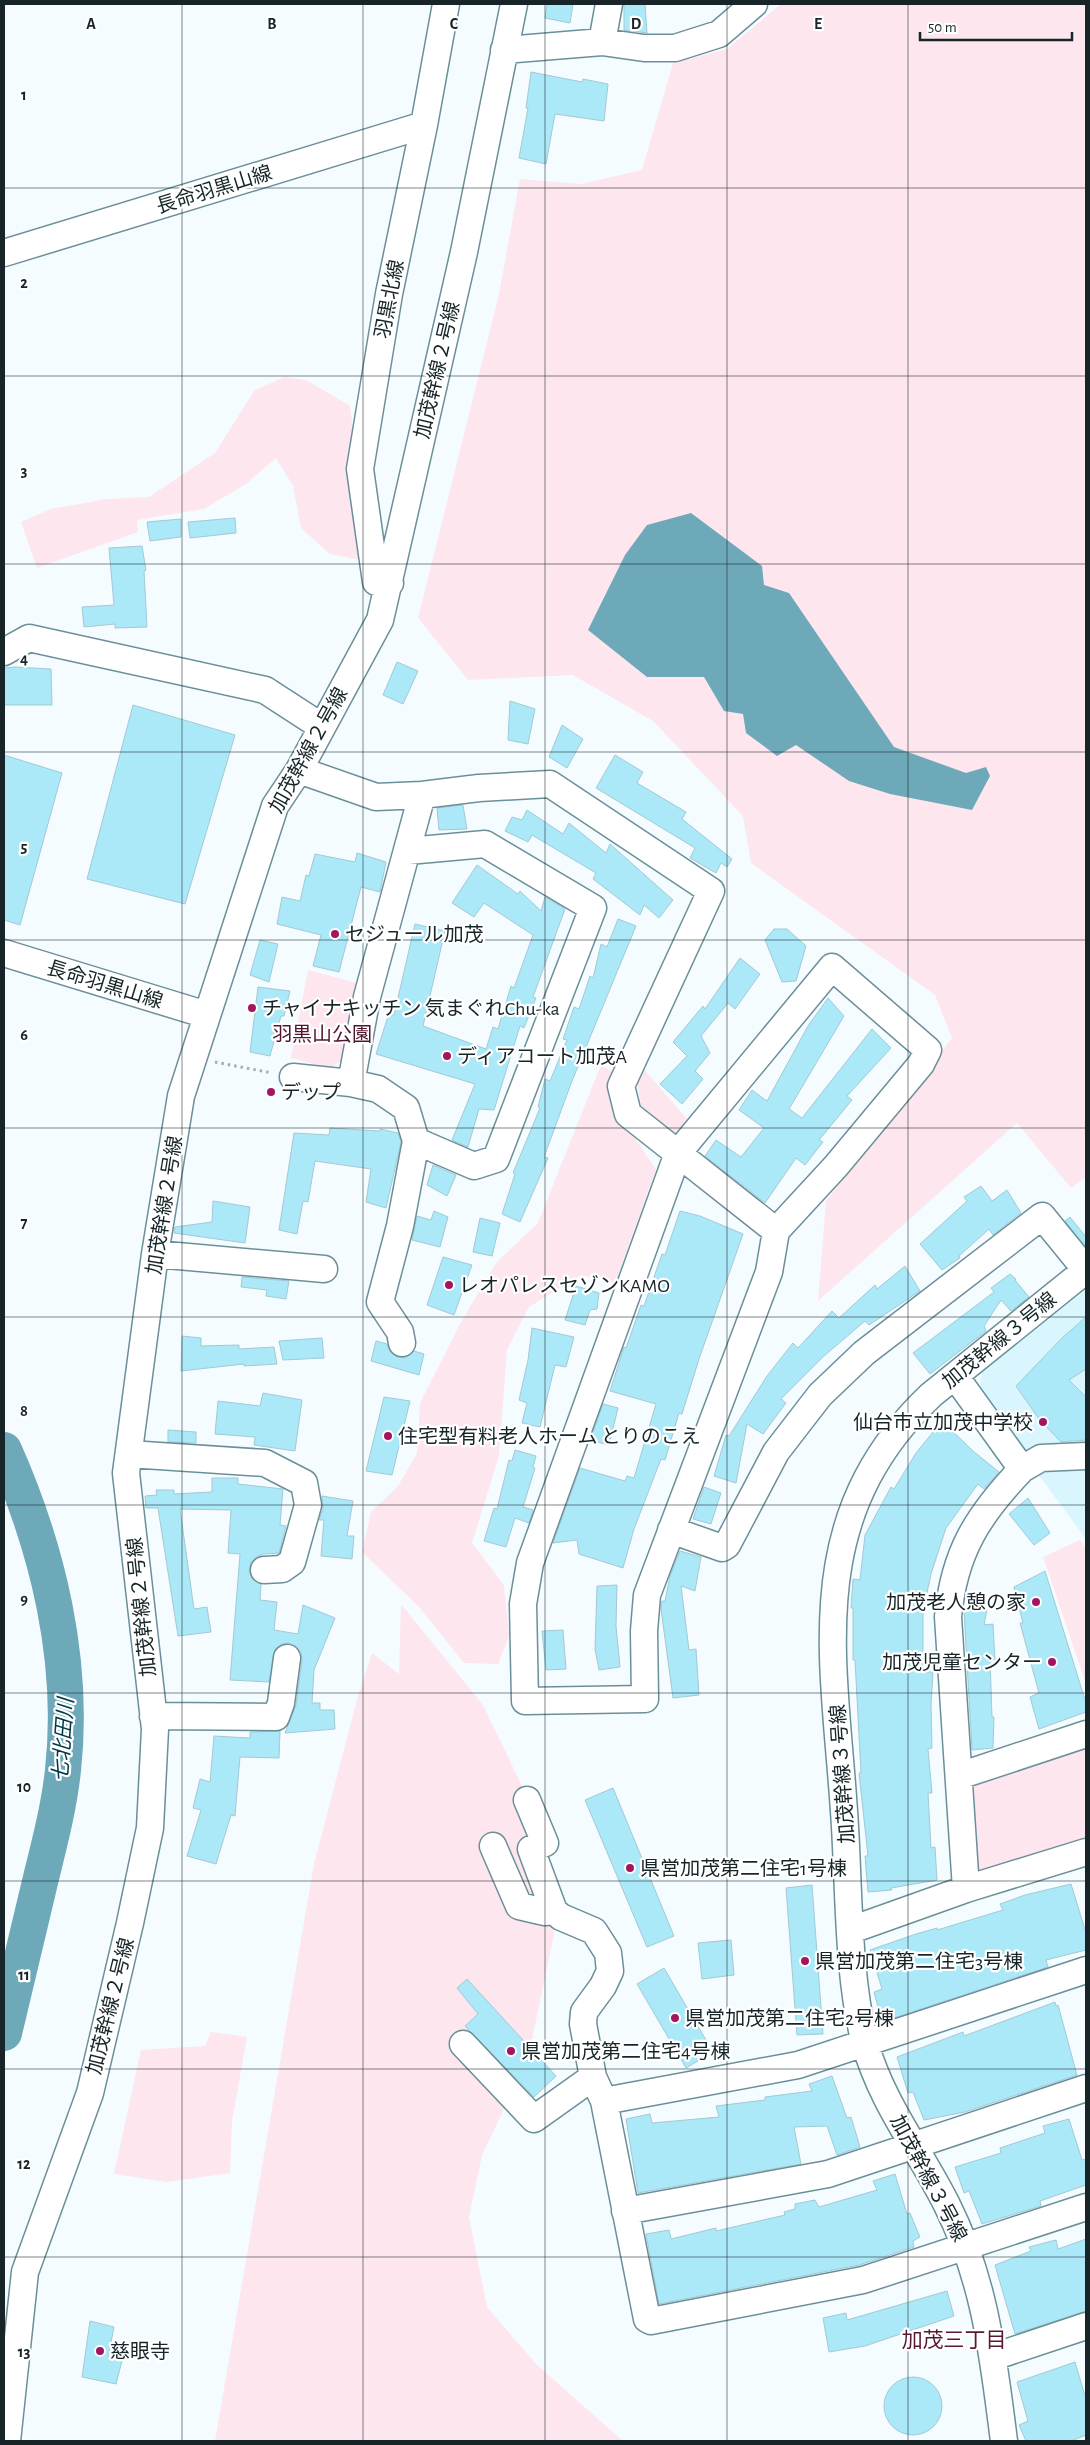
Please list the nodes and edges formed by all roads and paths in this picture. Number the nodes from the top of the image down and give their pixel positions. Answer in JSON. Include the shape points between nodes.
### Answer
{"nodes":[{"id":1,"x":446,"y":4,"type":"edge"},
{"id":2,"x":514,"y":4,"type":"edge"},
{"id":3,"x":609,"y":4,"type":"edge"},
{"id":4,"x":754,"y":4,"type":"edge"},
{"id":5,"x":602,"y":42,"type":"junction"},
{"id":6,"x":504,"y":50,"type":"junction"},
{"id":7,"x":424,"y":125,"type":"junction"},
{"id":8,"x":4,"y":252,"type":"edge"},
{"id":9,"x":390,"y":583,"type":"junction"},
{"id":10,"x":4,"y":652,"type":"edge"},
{"id":11,"x":322,"y":727,"type":"junction"},
{"id":12,"x":298,"y":770,"type":"junction"},
{"id":13,"x":422,"y":795,"type":"junction"},
{"id":14,"x":408,"y":851,"type":"junction"},
{"id":15,"x":4,"y":954,"type":"edge"},
{"id":16,"x":207,"y":1015,"type":"junction"},
{"id":17,"x":193,"y":1058,"type":"junction"},
{"id":18,"x":293,"y":1077,"type":"joint"},
{"id":19,"x":351,"y":1083,"type":"junction"},
{"id":20,"x":416,"y":1141,"type":"junction"},
{"id":21,"x":678,"y":1154,"type":"junction"},
{"id":22,"x":776,"y":1231,"type":"junction"},
{"id":23,"x":155,"y":1254,"type":"junction"},
{"id":24,"x":324,"y":1269,"type":"dead end"},
{"id":25,"x":1086,"y":1270,"type":"edge"},
{"id":26,"x":402,"y":1342,"type":"dead end"},
{"id":27,"x":955,"y":1376,"type":"junction"},
{"id":28,"x":129,"y":1454,"type":"junction"},
{"id":29,"x":1086,"y":1456,"type":"edge"},
{"id":30,"x":1022,"y":1469,"type":"junction"},
{"id":31,"x":671,"y":1530,"type":"junction"},
{"id":32,"x":264,"y":1570,"type":"dead end"},
{"id":33,"x":287,"y":1658,"type":"dead end"},
{"id":34,"x":153,"y":1716,"type":"junction"},
{"id":35,"x":1086,"y":1734,"type":"edge"},
{"id":36,"x":959,"y":1776,"type":"junction"},
{"id":37,"x":527,"y":1800,"type":"dead end"},
{"id":38,"x":493,"y":1846,"type":"dead end"},
{"id":39,"x":1086,"y":1852,"type":"edge"},
{"id":40,"x":966,"y":1889,"type":"junction"},
{"id":41,"x":554,"y":1911,"type":"junction"},
{"id":42,"x":851,"y":1930,"type":"junction"},
{"id":43,"x":1086,"y":1970,"type":"edge"},
{"id":44,"x":864,"y":2042,"type":"junction"},
{"id":45,"x":463,"y":2044,"type":"dead end"},
{"id":46,"x":593,"y":2077,"type":"junction"},
{"id":47,"x":1086,"y":2088,"type":"edge"},
{"id":48,"x":604,"y":2101,"type":"junction"},
{"id":49,"x":913,"y":2144,"type":"junction"},
{"id":50,"x":1086,"y":2207,"type":"edge"},
{"id":51,"x":625,"y":2211,"type":"junction"},
{"id":52,"x":965,"y":2246,"type":"junction"},
{"id":53,"x":1086,"y":2326,"type":"edge"},
{"id":54,"x":993,"y":2357,"type":"junction"},
{"id":55,"x":7,"y":2441,"type":"edge"},
{"id":56,"x":1004,"y":2441,"type":"edge"}],
"edges":[{"from":1,"to":7,"type":"street","name":"羽黒北線"},
{"from":2,"to":6,"type":"street","name":"加茂幹線２号線"},
{"from":3,"to":5,"type":"street"},
{"from":4,"to":5,"type":"street","via":[[719,34],[675,48],[644,48]]},
{"from":5,"to":6,"type":"street"},
{"from":6,"to":9,"type":"street","name":"加茂幹線２号線","via":[[464,252]]},
{"from":7,"to":8,"type":"street","name":"長命羽黒山線"},
{"from":7,"to":9,"type":"street","name":"羽黒北線","via":[[389,294],[360,469],[376,582]]},
{"from":9,"to":11,"type":"street","name":"加茂幹線２号線","via":[[380,620]]},
{"from":10,"to":11,"type":"street","via":[[29,638],[265,690]]},
{"from":11,"to":12,"type":"street","name":"加茂幹線２号線"},
{"from":12,"to":13,"type":"street","via":[[376,797]]},
{"from":12,"to":16,"type":"street","name":"加茂幹線２号線","via":[[275,806]]},
{"from":13,"to":14,"type":"street"},
{"from":13,"to":21,"type":"street","via":[[550,784],[711,891],[622,1086],[628,1114]]},
{"from":14,"to":19,"type":"street","via":[[367,997]]},
{"from":14,"to":20,"type":"street","via":[[485,844],[593,908],[496,1159],[474,1166]]},
{"from":15,"to":16,"type":"street","name":"長命羽黒山線"},
{"from":16,"to":17,"type":"street","name":"加茂幹線２号線"},
{"from":17,"to":18,"type":"path"},
{"from":17,"to":23,"type":"street","name":"加茂幹線２号線","via":[[182,1096]]},
{"from":18,"to":19,"type":"street"},
{"from":19,"to":20,"type":"street","via":[[378,1089],[406,1108]]},
{"from":20,"to":26,"type":"street","via":[[400,1226],[380,1302],[400,1332]]},
{"from":21,"to":22,"type":"street"},
{"from":21,"to":22,"type":"street","via":[[832,967],[928,1050],[921,1064],[836,1166]]},
{"from":21,"to":31,"type":"street","via":[[530,1563],[523,1604],[525,1700],[645,1699],[647,1595]]},
{"from":22,"to":31,"type":"street","via":[[769,1272]]},
{"from":23,"to":24,"type":"street"},
{"from":23,"to":28,"type":"street","name":"加茂幹線２号線"},
{"from":25,"to":27,"type":"street","name":"加茂幹線３号線"},
{"from":25,"to":31,"type":"street","via":[[1042,1216],[864,1353],[820,1395],[776,1452],[726,1545],[722,1548]]},
{"from":27,"to":30,"type":"street"},
{"from":27,"to":42,"type":"street","name":"加茂幹線３号線","via":[[910,1414],[880,1455],[849,1521],[837,1571],[833,1636]]},
{"from":28,"to":32,"type":"street","via":[[265,1463],[304,1483],[308,1505],[292,1562],[282,1569]]},
{"from":28,"to":34,"type":"street","name":"加茂幹線２号線","via":[[126,1473]]},
{"from":29,"to":30,"type":"street","via":[[1041,1458]]},
{"from":30,"to":36,"type":"street","via":[[976,1524],[960,1556],[952,1585],[948,1617]]},
{"from":33,"to":34,"type":"street","via":[[276,1717]]},
{"from":34,"to":55,"type":"street","name":"加茂幹線２号線","via":[[150,1828],[90,2093],[25,2272]]},
{"from":35,"to":36,"type":"street"},
{"from":36,"to":40,"type":"street"},
{"from":37,"to":41,"type":"street","via":[[545,1843],[531,1849]]},
{"from":38,"to":41,"type":"street","via":[[519,1906]]},
{"from":39,"to":40,"type":"street"},
{"from":40,"to":42,"type":"street"},
{"from":41,"to":46,"type":"street","via":[[594,1931],[608,1953],[610,1971],[584,2012],[583,2024]]},
{"from":42,"to":44,"type":"street","name":"加茂幹線３号線"},
{"from":43,"to":44,"type":"street"},
{"from":44,"to":48,"type":"street","via":[[790,2067]]},
{"from":44,"to":49,"type":"street","name":"加茂幹線３号線","via":[[884,2093]]},
{"from":45,"to":46,"type":"street","via":[[534,2119]]},
{"from":46,"to":48,"type":"street"},
{"from":47,"to":49,"type":"street"},
{"from":48,"to":51,"type":"street"},
{"from":49,"to":51,"type":"street","via":[[812,2178]]},
{"from":49,"to":52,"type":"street","name":"加茂幹線３号線","via":[[949,2208]]},
{"from":50,"to":52,"type":"street"},
{"from":51,"to":52,"type":"street","via":[[647,2319],[651,2321],[864,2280]]},
{"from":52,"to":54,"type":"street","name":"加茂幹線３号線","via":[[984,2302]]},
{"from":53,"to":54,"type":"street"},
{"from":54,"to":56,"type":"street","name":"加茂幹線３号線"}]}
